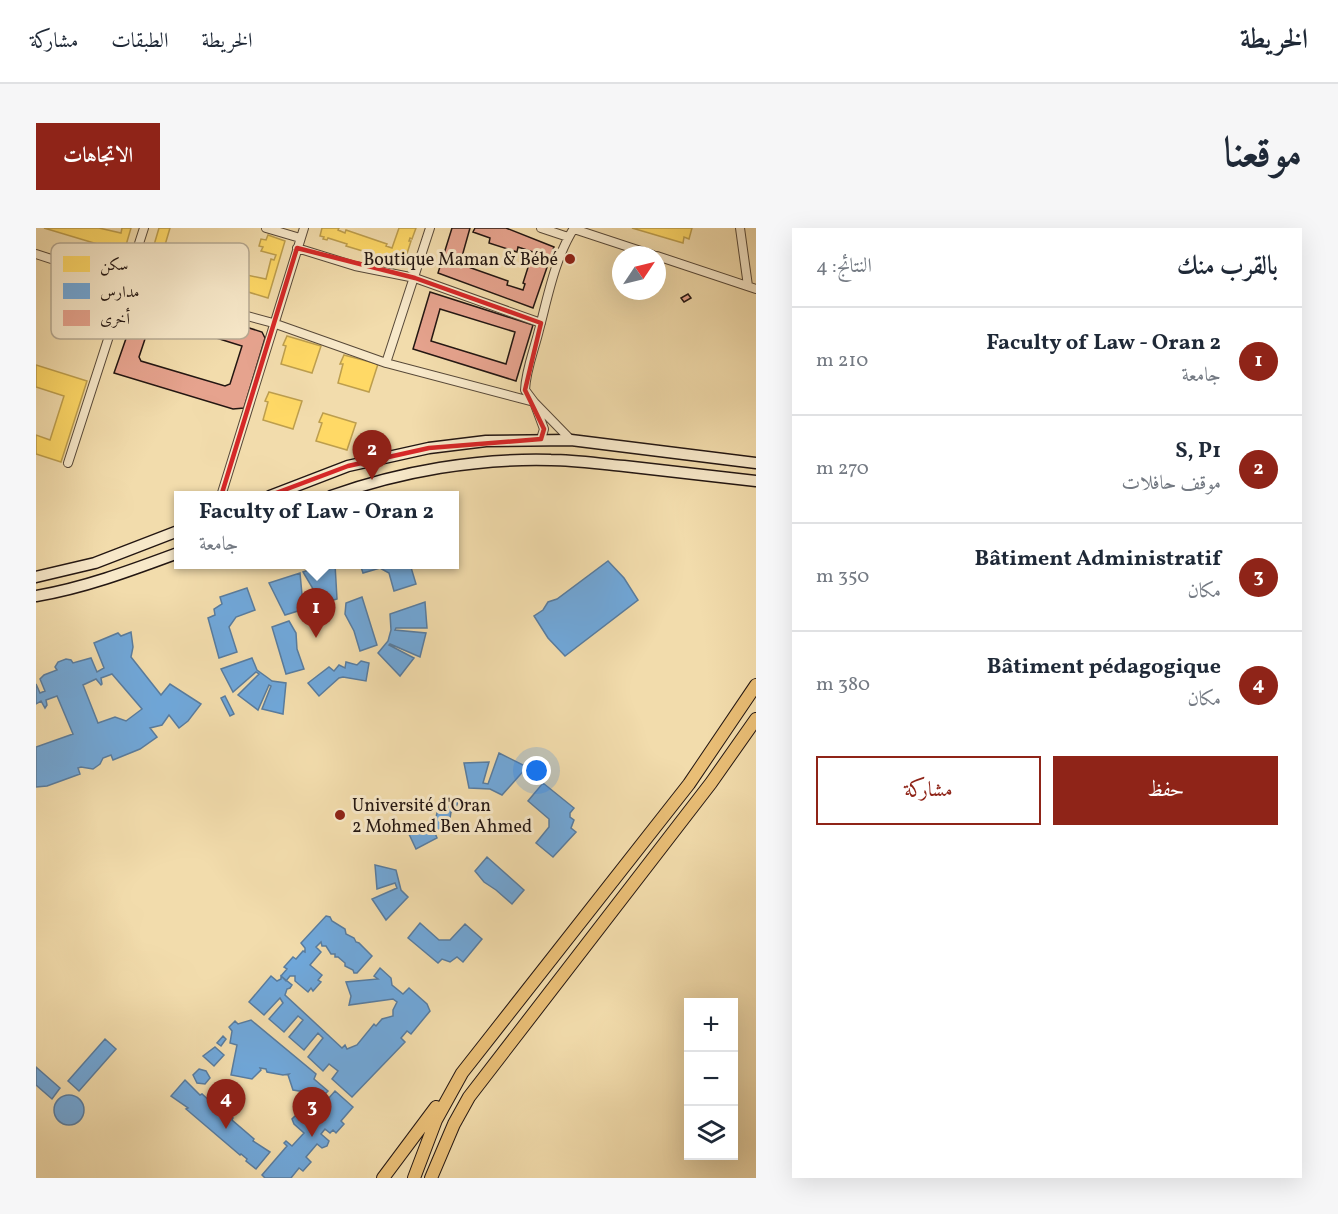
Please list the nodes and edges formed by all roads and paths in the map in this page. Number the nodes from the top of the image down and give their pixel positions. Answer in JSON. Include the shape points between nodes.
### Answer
{"nodes":[{"id":1,"x":144,"y":228,"type":"edge"},
{"id":2,"x":266,"y":228,"type":"edge"},
{"id":3,"x":304,"y":228,"type":"edge"},
{"id":4,"x":430,"y":228,"type":"edge"},
{"id":5,"x":541,"y":228,"type":"edge"},
{"id":6,"x":740,"y":228,"type":"edge"},
{"id":7,"x":574,"y":229,"type":"edge"},
{"id":8,"x":568,"y":237,"type":"junction"},
{"id":9,"x":300,"y":238,"type":"junction"},
{"id":10,"x":139,"y":243,"type":"edge"},
{"id":11,"x":625,"y":246,"type":"edge"},
{"id":12,"x":297,"y":248,"type":"junction"},
{"id":13,"x":36,"y":254,"type":"edge"},
{"id":14,"x":51,"y":259,"type":"edge"},
{"id":15,"x":666,"y":260,"type":"edge"},
{"id":16,"x":415,"y":278,"type":"junction"},
{"id":17,"x":752,"y":287,"type":"edge"},
{"id":18,"x":249,"y":316,"type":"edge"},
{"id":19,"x":273,"y":322,"type":"junction"},
{"id":20,"x":541,"y":323,"type":"junction"},
{"id":21,"x":108,"y":339,"type":"edge"},
{"id":22,"x":386,"y":363,"type":"junction"},
{"id":23,"x":534,"y":402,"type":"junction"},
{"id":24,"x":541,"y":439,"type":"junction"},
{"id":25,"x":572,"y":440,"type":"junction"},
{"id":26,"x":69,"y":463,"type":"dead end"},
{"id":27,"x":756,"y":463,"type":"edge"},
{"id":28,"x":756,"y":482,"type":"edge"},
{"id":29,"x":222,"y":491,"type":"edge"},
{"id":30,"x":281,"y":491,"type":"edge"},
{"id":31,"x":343,"y":491,"type":"edge"},
{"id":32,"x":174,"y":533,"type":"edge"},
{"id":33,"x":174,"y":555,"type":"edge"},
{"id":34,"x":36,"y":577,"type":"edge"},
{"id":35,"x":36,"y":596,"type":"edge"},
{"id":36,"x":756,"y":685,"type":"edge"},
{"id":37,"x":756,"y":719,"type":"edge"},
{"id":38,"x":462,"y":1073,"type":"junction"},
{"id":39,"x":383,"y":1178,"type":"edge"},
{"id":40,"x":414,"y":1178,"type":"edge"},
{"id":41,"x":434,"y":1178,"type":"edge"}],
"edges":[{"from":1,"to":10,"type":"street"},
{"from":2,"to":9,"type":"street"},
{"from":3,"to":9,"type":"street"},
{"from":4,"to":16,"type":"street"},
{"from":5,"to":8,"type":"street"},
{"from":6,"to":17,"type":"street"},
{"from":7,"to":8,"type":"street"},
{"from":7,"to":11,"type":"street"},
{"from":8,"to":20,"type":"street"},
{"from":9,"to":12,"type":"street"},
{"from":12,"to":16,"type":"street","via":[[355,266]]},
{"from":12,"to":19,"type":"street"},
{"from":13,"to":14,"type":"street"},
{"from":15,"to":17,"type":"street"},
{"from":16,"to":20,"type":"street"},
{"from":16,"to":22,"type":"street"},
{"from":18,"to":19,"type":"street"},
{"from":19,"to":22,"type":"street"},
{"from":19,"to":29,"type":"street"},
{"from":20,"to":23,"type":"street","via":[[525,381],[525,390]]},
{"from":21,"to":26,"type":"street"},
{"from":22,"to":23,"type":"street"},
{"from":23,"to":24,"type":"street","via":[[544,429]]},
{"from":23,"to":25,"type":"street"},
{"from":24,"to":25,"type":"main road"},
{"from":24,"to":30,"type":"main road","via":[[429,448],[348,466]]},
{"from":25,"to":27,"type":"main road"},
{"from":28,"to":31,"type":"main road","via":[[585,462],[522,460],[408,474]]},
{"from":32,"to":34,"type":"main road","via":[[95,563]]},
{"from":33,"to":35,"type":"main road"},
{"from":36,"to":38,"type":"highway","via":[[689,784]]},
{"from":37,"to":41,"type":"highway","via":[[470,1097],[454,1124]]},
{"from":38,"to":39,"type":"highway"},
{"from":38,"to":40,"type":"highway","via":[[436,1120]]}]}
